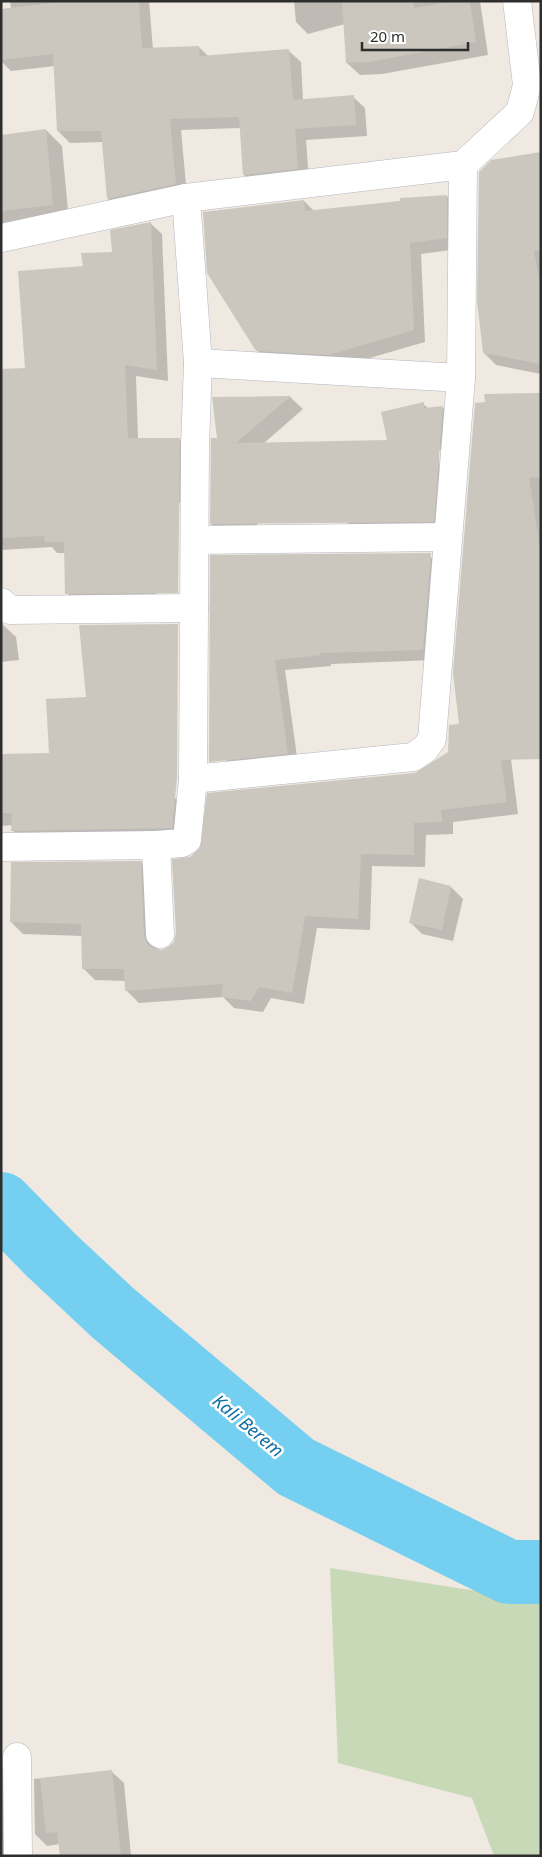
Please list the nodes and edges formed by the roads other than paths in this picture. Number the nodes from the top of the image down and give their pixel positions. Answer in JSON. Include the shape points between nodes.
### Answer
{"nodes":[{"id":1,"x":517,"y":1,"type":"edge"},
{"id":2,"x":463,"y":165,"type":"junction"},
{"id":3,"x":186,"y":198,"type":"junction"},
{"id":4,"x":1,"y":238,"type":"edge"},
{"id":5,"x":198,"y":363,"type":"junction"},
{"id":6,"x":460,"y":378,"type":"junction"},
{"id":7,"x":448,"y":537,"type":"junction"},
{"id":8,"x":195,"y":540,"type":"junction"},
{"id":9,"x":1,"y":602,"type":"edge"},
{"id":10,"x":194,"y":608,"type":"junction"},
{"id":11,"x":193,"y":779,"type":"junction"},
{"id":12,"x":156,"y":845,"type":"junction"},
{"id":13,"x":1,"y":846,"type":"edge"},
{"id":14,"x":160,"y":934,"type":"dead end"},
{"id":15,"x":17,"y":1758,"type":"dead end"},
{"id":16,"x":18,"y":1856,"type":"edge"}],
"edges":[{"from":1,"to":2,"type":"street","via":[[527,85],[520,112]]},
{"from":2,"to":3,"type":"street"},
{"from":2,"to":6,"type":"street"},
{"from":3,"to":4,"type":"street"},
{"from":3,"to":5,"type":"street"},
{"from":5,"to":6,"type":"street"},
{"from":5,"to":8,"type":"street"},
{"from":6,"to":7,"type":"street"},
{"from":7,"to":8,"type":"street"},
{"from":7,"to":11,"type":"street","via":[[432,739],[425,749],[413,757]]},
{"from":8,"to":10,"type":"street"},
{"from":9,"to":10,"type":"street","via":[[10,610]]},
{"from":10,"to":11,"type":"street"},
{"from":11,"to":12,"type":"street","via":[[186,840]]},
{"from":12,"to":13,"type":"street"},
{"from":12,"to":14,"type":"street"},
{"from":15,"to":16,"type":"street"}]}
